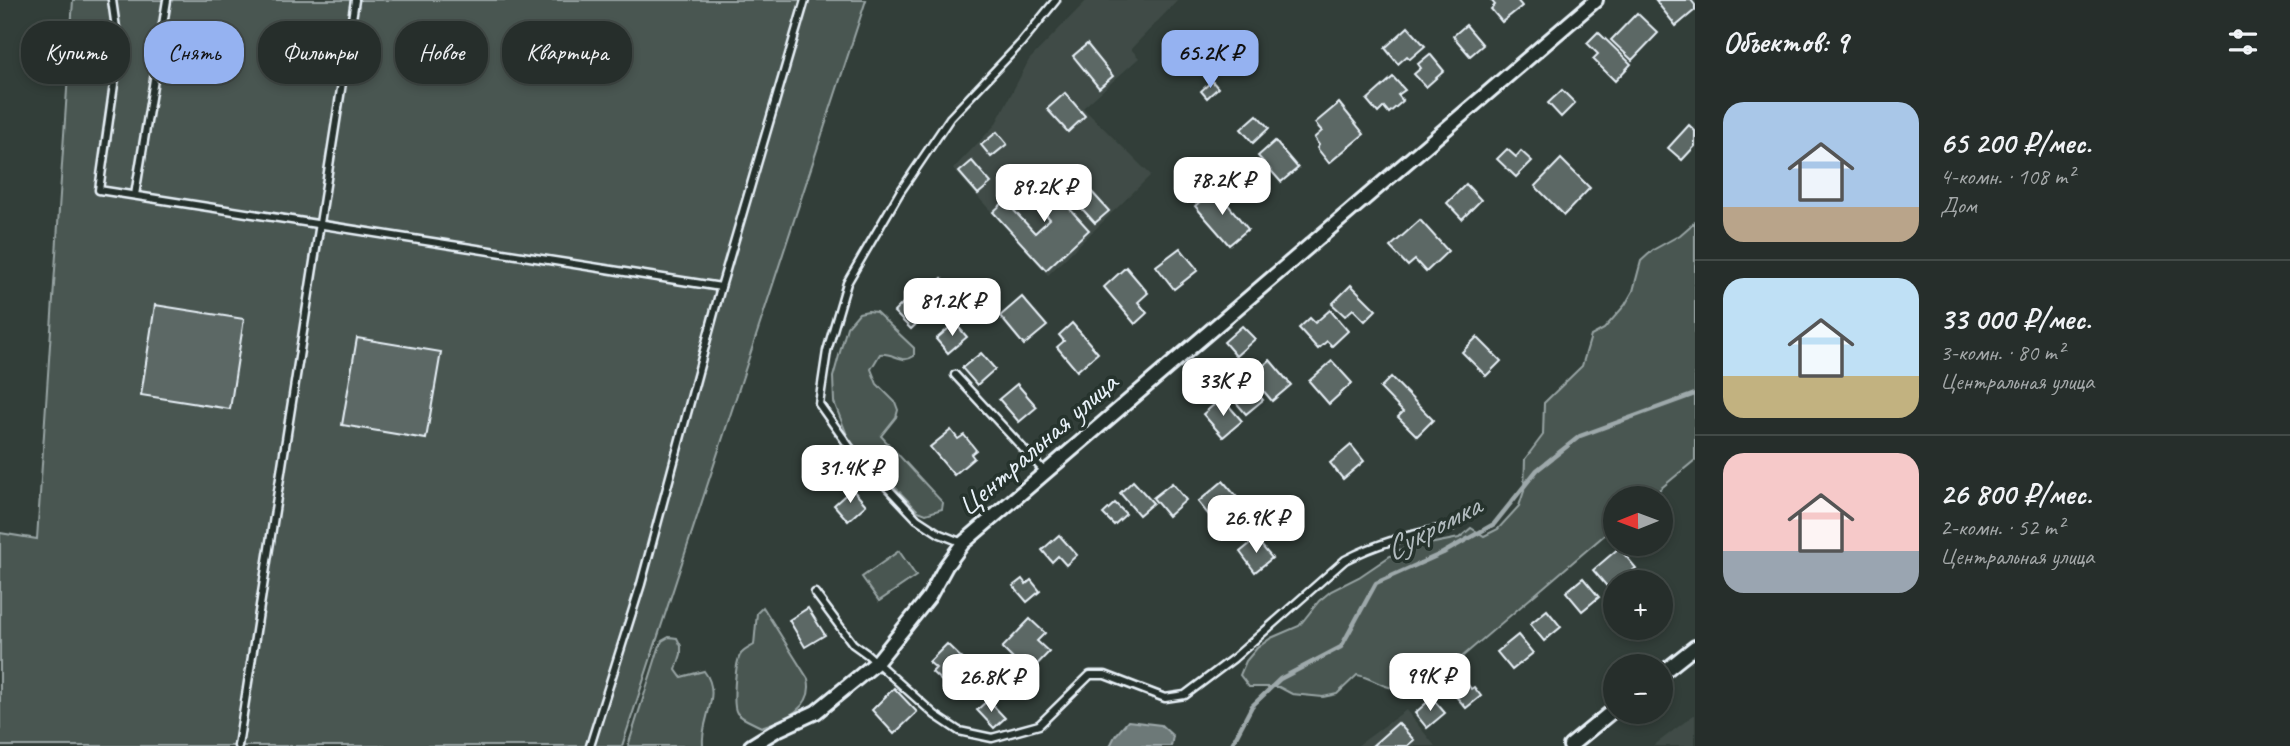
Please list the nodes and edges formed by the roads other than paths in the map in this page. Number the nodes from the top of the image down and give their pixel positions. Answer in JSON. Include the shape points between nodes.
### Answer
{"nodes":[{"id":1,"x":112,"y":0,"type":"edge"},
{"id":2,"x":167,"y":0,"type":"edge"},
{"id":3,"x":355,"y":0,"type":"edge"},
{"id":4,"x":805,"y":0,"type":"edge"},
{"id":5,"x":1056,"y":0,"type":"edge"},
{"id":6,"x":1596,"y":0,"type":"edge"},
{"id":7,"x":135,"y":195,"type":"junction"},
{"id":8,"x":319,"y":224,"type":"junction"},
{"id":9,"x":721,"y":287,"type":"junction"},
{"id":10,"x":956,"y":375,"type":"dead end"},
{"id":11,"x":1045,"y":472,"type":"junction"},
{"id":12,"x":1451,"y":527,"type":"dead end"},
{"id":13,"x":963,"y":543,"type":"junction"},
{"id":14,"x":815,"y":593,"type":"dead end"},
{"id":15,"x":1695,"y":647,"type":"edge"},
{"id":16,"x":877,"y":662,"type":"junction"},
{"id":17,"x":1673,"y":664,"type":"edge"},
{"id":18,"x":1603,"y":719,"type":"edge"},
{"id":19,"x":238,"y":746,"type":"edge"},
{"id":20,"x":590,"y":746,"type":"edge"},
{"id":21,"x":751,"y":746,"type":"edge"},
{"id":22,"x":1570,"y":746,"type":"edge"}],
"edges":[{"from":1,"to":7,"type":"lane","via":[[119,49],[99,190]]},
{"from":2,"to":7,"type":"lane"},
{"from":3,"to":8,"type":"lane"},
{"from":4,"to":9,"type":"lane"},
{"from":5,"to":13,"type":"lane","via":[[950,118],[900,192],[847,283],[827,351],[819,404],[827,416],[851,449],[917,519]]},
{"from":6,"to":11,"type":"street","name":"Центральная улица"},
{"from":7,"to":8,"type":"lane"},
{"from":8,"to":9,"type":"lane"},
{"from":8,"to":19,"type":"lane"},
{"from":9,"to":20,"type":"lane","via":[[641,584]]},
{"from":10,"to":11,"type":"lane"},
{"from":11,"to":13,"type":"street","name":"Центральная улица"},
{"from":12,"to":16,"type":"lane","via":[[1415,533],[1345,559],[1234,658],[1185,695],[1165,698],[1105,675],[1090,675],[1039,725],[992,738],[959,731]]},
{"from":13,"to":16,"type":"street","name":"Центральная улица","via":[[929,597]]},
{"from":14,"to":16,"type":"lane","via":[[853,644]]},
{"from":15,"to":17,"type":"street"},
{"from":16,"to":21,"type":"street","name":"Центральная улица","via":[[816,712]]},
{"from":18,"to":22,"type":"street"}]}
